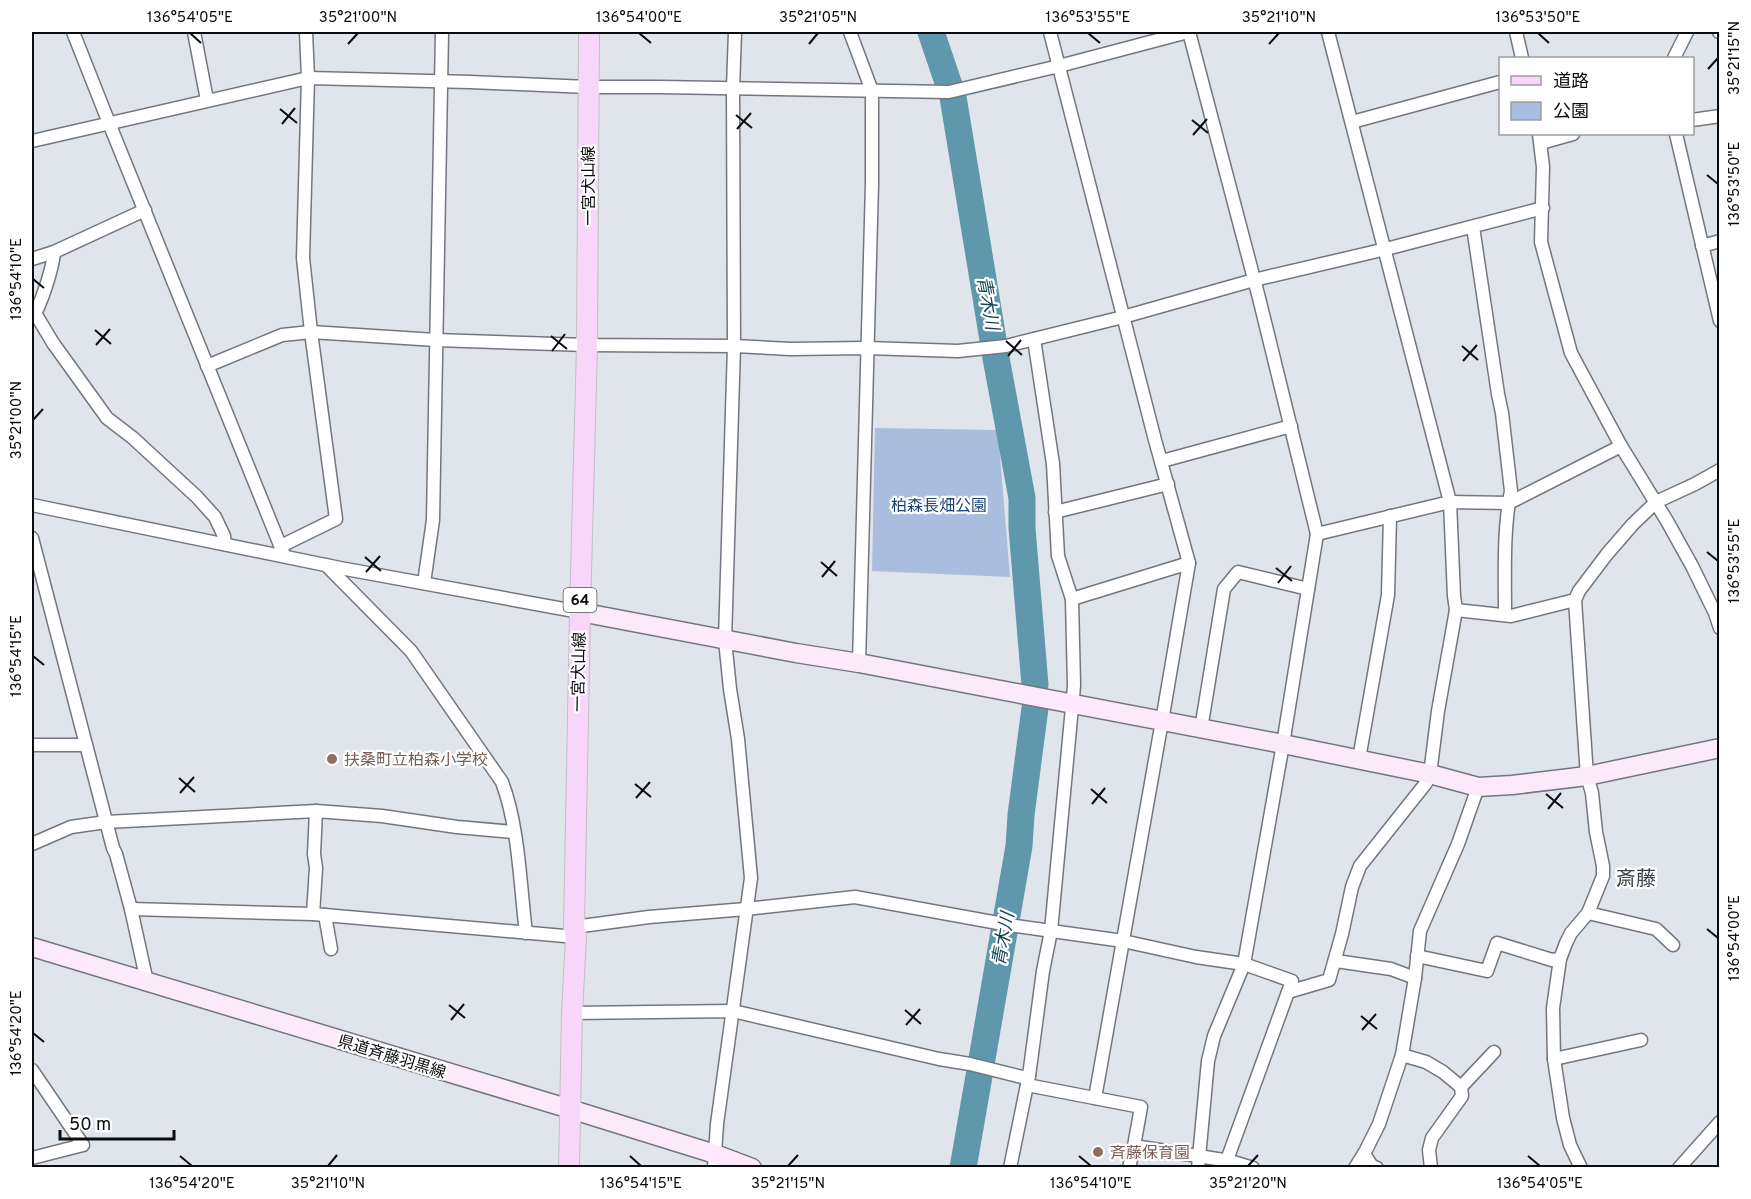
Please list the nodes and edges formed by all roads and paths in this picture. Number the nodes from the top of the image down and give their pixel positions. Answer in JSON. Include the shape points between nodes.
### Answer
{"nodes":[{"id":1,"x":73,"y":32,"type":"edge"},
{"id":2,"x":195,"y":32,"type":"edge"},
{"id":3,"x":306,"y":32,"type":"edge"},
{"id":4,"x":442,"y":32,"type":"edge"},
{"id":5,"x":589,"y":32,"type":"edge"},
{"id":6,"x":735,"y":32,"type":"edge"},
{"id":7,"x":850,"y":32,"type":"edge"},
{"id":8,"x":1050,"y":32,"type":"edge"},
{"id":9,"x":1188,"y":32,"type":"edge"},
{"id":10,"x":1328,"y":32,"type":"edge"},
{"id":11,"x":1516,"y":32,"type":"edge"},
{"id":12,"x":1687,"y":32,"type":"edge"},
{"id":13,"x":1522,"y":57,"type":"edge"},
{"id":14,"x":1674,"y":57,"type":"edge"},
{"id":15,"x":1059,"y":66,"type":"junction"},
{"id":16,"x":308,"y":78,"type":"junction"},
{"id":17,"x":441,"y":82,"type":"junction"},
{"id":18,"x":1499,"y":82,"type":"edge"},
{"id":19,"x":588,"y":87,"type":"junction"},
{"id":20,"x":733,"y":88,"type":"junction"},
{"id":21,"x":872,"y":91,"type":"junction"},
{"id":22,"x":207,"y":100,"type":"junction"},
{"id":23,"x":1719,"y":116,"type":"edge"},
{"id":24,"x":1694,"y":120,"type":"edge"},
{"id":25,"x":1352,"y":122,"type":"junction"},
{"id":26,"x":109,"y":123,"type":"junction"},
{"id":27,"x":1565,"y":135,"type":"edge"},
{"id":28,"x":1676,"y":135,"type":"edge"},
{"id":29,"x":1540,"y":138,"type":"edge"},
{"id":30,"x":32,"y":141,"type":"edge"},
{"id":31,"x":1543,"y":208,"type":"junction"},
{"id":32,"x":145,"y":210,"type":"junction"},
{"id":33,"x":1473,"y":226,"type":"junction"},
{"id":34,"x":1719,"y":241,"type":"edge"},
{"id":35,"x":1702,"y":246,"type":"junction"},
{"id":36,"x":1386,"y":249,"type":"junction"},
{"id":37,"x":54,"y":252,"type":"junction"},
{"id":38,"x":32,"y":259,"type":"edge"},
{"id":39,"x":1254,"y":280,"type":"junction"},
{"id":40,"x":33,"y":313,"type":"edge"},
{"id":41,"x":1123,"y":316,"type":"junction"},
{"id":42,"x":1719,"y":321,"type":"edge"},
{"id":43,"x":310,"y":332,"type":"junction"},
{"id":44,"x":1034,"y":339,"type":"junction"},
{"id":45,"x":436,"y":340,"type":"junction"},
{"id":46,"x":587,"y":345,"type":"junction"},
{"id":47,"x":734,"y":346,"type":"junction"},
{"id":48,"x":867,"y":348,"type":"junction"},
{"id":49,"x":207,"y":366,"type":"junction"},
{"id":50,"x":1291,"y":426,"type":"junction"},
{"id":51,"x":1621,"y":446,"type":"junction"},
{"id":52,"x":1162,"y":461,"type":"junction"},
{"id":53,"x":1719,"y":470,"type":"edge"},
{"id":54,"x":1168,"y":484,"type":"junction"},
{"id":55,"x":1450,"y":502,"type":"junction"},
{"id":56,"x":1656,"y":502,"type":"junction"},
{"id":57,"x":1509,"y":503,"type":"junction"},
{"id":58,"x":32,"y":505,"type":"edge"},
{"id":59,"x":1055,"y":512,"type":"junction"},
{"id":60,"x":1390,"y":516,"type":"junction"},
{"id":61,"x":1317,"y":534,"type":"junction"},
{"id":62,"x":32,"y":538,"type":"edge"},
{"id":63,"x":225,"y":544,"type":"junction"},
{"id":64,"x":283,"y":551,"type":"junction"},
{"id":65,"x":1189,"y":563,"type":"junction"},
{"id":66,"x":326,"y":565,"type":"junction"},
{"id":67,"x":424,"y":583,"type":"junction"},
{"id":68,"x":1308,"y":588,"type":"junction"},
{"id":69,"x":1072,"y":599,"type":"junction"},
{"id":70,"x":1575,"y":600,"type":"junction"},
{"id":71,"x":1456,"y":610,"type":"junction"},
{"id":72,"x":580,"y":612,"type":"junction"},
{"id":73,"x":1504,"y":615,"type":"junction"},
{"id":74,"x":1719,"y":628,"type":"edge"},
{"id":75,"x":725,"y":640,"type":"junction"},
{"id":76,"x":859,"y":663,"type":"junction"},
{"id":77,"x":1072,"y":704,"type":"junction"},
{"id":78,"x":1162,"y":721,"type":"junction"},
{"id":79,"x":1201,"y":729,"type":"junction"},
{"id":80,"x":1283,"y":744,"type":"junction"},
{"id":81,"x":32,"y":745,"type":"edge"},
{"id":82,"x":86,"y":745,"type":"junction"},
{"id":83,"x":1719,"y":748,"type":"edge"},
{"id":84,"x":1359,"y":759,"type":"junction"},
{"id":85,"x":1430,"y":774,"type":"junction"},
{"id":86,"x":1587,"y":776,"type":"junction"},
{"id":87,"x":1478,"y":787,"type":"junction"},
{"id":88,"x":316,"y":811,"type":"junction"},
{"id":89,"x":106,"y":822,"type":"junction"},
{"id":90,"x":514,"y":832,"type":"junction"},
{"id":91,"x":32,"y":844,"type":"edge"},
{"id":92,"x":131,"y":909,"type":"junction"},
{"id":93,"x":746,"y":909,"type":"junction"},
{"id":94,"x":1588,"y":913,"type":"junction"},
{"id":95,"x":319,"y":915,"type":"junction"},
{"id":96,"x":1051,"y":931,"type":"junction"},
{"id":97,"x":575,"y":932,"type":"junction"},
{"id":98,"x":526,"y":933,"type":"junction"},
{"id":99,"x":1123,"y":941,"type":"junction"},
{"id":100,"x":1673,"y":945,"type":"dead end"},
{"id":101,"x":32,"y":947,"type":"edge"},
{"id":102,"x":332,"y":948,"type":"dead end"},
{"id":103,"x":1417,"y":956,"type":"junction"},
{"id":104,"x":1560,"y":959,"type":"junction"},
{"id":105,"x":1336,"y":961,"type":"junction"},
{"id":106,"x":1244,"y":964,"type":"junction"},
{"id":107,"x":1415,"y":978,"type":"junction"},
{"id":108,"x":147,"y":982,"type":"junction"},
{"id":109,"x":1288,"y":992,"type":"junction"},
{"id":110,"x":733,"y":1011,"type":"junction"},
{"id":111,"x":572,"y":1013,"type":"junction"},
{"id":112,"x":1641,"y":1040,"type":"dead end"},
{"id":113,"x":1494,"y":1052,"type":"dead end"},
{"id":114,"x":1402,"y":1055,"type":"junction"},
{"id":115,"x":1554,"y":1059,"type":"junction"},
{"id":116,"x":32,"y":1070,"type":"edge"},
{"id":117,"x":1028,"y":1081,"type":"junction"},
{"id":118,"x":1461,"y":1088,"type":"junction"},
{"id":119,"x":1095,"y":1098,"type":"junction"},
{"id":120,"x":570,"y":1109,"type":"junction"},
{"id":121,"x":1719,"y":1122,"type":"edge"},
{"id":122,"x":1134,"y":1146,"type":"junction"},
{"id":123,"x":1364,"y":1154,"type":"junction"},
{"id":124,"x":32,"y":1158,"type":"edge"},
{"id":125,"x":1227,"y":1160,"type":"junction"},
{"id":126,"x":714,"y":1161,"type":"edge"},
{"id":127,"x":1198,"y":1162,"type":"edge"},
{"id":128,"x":569,"y":1167,"type":"edge"},
{"id":129,"x":752,"y":1167,"type":"edge"},
{"id":130,"x":1010,"y":1167,"type":"edge"},
{"id":131,"x":1129,"y":1167,"type":"edge"},
{"id":132,"x":1253,"y":1167,"type":"edge"},
{"id":133,"x":1355,"y":1167,"type":"edge"},
{"id":134,"x":1377,"y":1167,"type":"edge"},
{"id":135,"x":1431,"y":1167,"type":"edge"},
{"id":136,"x":1581,"y":1167,"type":"edge"},
{"id":137,"x":1679,"y":1167,"type":"edge"}],
"edges":[{"from":1,"to":26,"type":"street"},
{"from":2,"to":22,"type":"street"},
{"from":3,"to":16,"type":"street"},
{"from":4,"to":17,"type":"street"},
{"from":5,"to":19,"type":"main road","name":"一宮犬山線","number":"64"},
{"from":6,"to":20,"type":"street"},
{"from":7,"to":21,"type":"street"},
{"from":8,"to":15,"type":"street"},
{"from":9,"to":15,"type":"street"},
{"from":9,"to":39,"type":"street"},
{"from":10,"to":25,"type":"street"},
{"from":11,"to":13,"type":"street"},
{"from":12,"to":14,"type":"street"},
{"from":15,"to":21,"type":"street","via":[[948,92]]},
{"from":15,"to":41,"type":"street"},
{"from":16,"to":17,"type":"street"},
{"from":16,"to":22,"type":"street"},
{"from":16,"to":43,"type":"street","via":[[303,258]]},
{"from":17,"to":19,"type":"street"},
{"from":17,"to":45,"type":"street"},
{"from":18,"to":25,"type":"street"},
{"from":19,"to":20,"type":"street"},
{"from":19,"to":46,"type":"main road","name":"一宮犬山線","number":"64"},
{"from":20,"to":21,"type":"street"},
{"from":20,"to":47,"type":"street"},
{"from":21,"to":48,"type":"street"},
{"from":22,"to":26,"type":"street"},
{"from":23,"to":24,"type":"street"},
{"from":25,"to":36,"type":"street"},
{"from":26,"to":30,"type":"street"},
{"from":26,"to":32,"type":"street"},
{"from":27,"to":29,"type":"street"},
{"from":28,"to":35,"type":"street"},
{"from":29,"to":31,"type":"street"},
{"from":31,"to":33,"type":"street"},
{"from":31,"to":51,"type":"street","via":[[1541,242],[1571,352]]},
{"from":32,"to":37,"type":"street"},
{"from":32,"to":49,"type":"street"},
{"from":33,"to":36,"type":"street"},
{"from":33,"to":57,"type":"street","via":[[1502,413]]},
{"from":34,"to":35,"type":"street"},
{"from":35,"to":42,"type":"street"},
{"from":36,"to":39,"type":"street"},
{"from":36,"to":55,"type":"street"},
{"from":37,"to":38,"type":"street"},
{"from":37,"to":40,"type":"street"},
{"from":39,"to":41,"type":"street"},
{"from":39,"to":50,"type":"street"},
{"from":40,"to":63,"type":"street","via":[[107,418],[197,497],[215,518]]},
{"from":41,"to":44,"type":"street"},
{"from":41,"to":52,"type":"street"},
{"from":43,"to":45,"type":"street"},
{"from":43,"to":49,"type":"street","via":[[282,335]]},
{"from":43,"to":64,"type":"street","via":[[336,519]]},
{"from":44,"to":48,"type":"street","via":[[958,351]]},
{"from":44,"to":59,"type":"street","via":[[1053,464]]},
{"from":45,"to":46,"type":"street"},
{"from":45,"to":67,"type":"street","via":[[433,520]]},
{"from":46,"to":47,"type":"street"},
{"from":46,"to":72,"type":"main road","name":"一宮犬山線","number":"64"},
{"from":47,"to":48,"type":"street"},
{"from":47,"to":75,"type":"street"},
{"from":48,"to":76,"type":"street"},
{"from":49,"to":64,"type":"street"},
{"from":50,"to":52,"type":"street"},
{"from":50,"to":61,"type":"street"},
{"from":51,"to":56,"type":"street"},
{"from":51,"to":57,"type":"street"},
{"from":52,"to":54,"type":"street"},
{"from":53,"to":56,"type":"street"},
{"from":54,"to":59,"type":"street"},
{"from":54,"to":65,"type":"street"},
{"from":55,"to":57,"type":"street"},
{"from":55,"to":60,"type":"street"},
{"from":55,"to":71,"type":"street"},
{"from":56,"to":70,"type":"street","via":[[1607,554]]},
{"from":56,"to":74,"type":"street","via":[[1692,566]]},
{"from":57,"to":73,"type":"street"},
{"from":58,"to":63,"type":"street"},
{"from":59,"to":69,"type":"street","via":[[1058,556]]},
{"from":60,"to":61,"type":"street"},
{"from":60,"to":84,"type":"street","via":[[1388,595]]},
{"from":61,"to":68,"type":"street"},
{"from":62,"to":82,"type":"street"},
{"from":63,"to":64,"type":"street"},
{"from":64,"to":66,"type":"street"},
{"from":65,"to":69,"type":"street"},
{"from":65,"to":78,"type":"street"},
{"from":66,"to":67,"type":"street"},
{"from":66,"to":90,"type":"street","via":[[411,651],[502,782]]},
{"from":67,"to":72,"type":"street"},
{"from":68,"to":79,"type":"street","via":[[1238,572],[1224,589]]},
{"from":68,"to":80,"type":"street"},
{"from":69,"to":77,"type":"street"},
{"from":70,"to":73,"type":"street"},
{"from":70,"to":86,"type":"street"},
{"from":71,"to":73,"type":"street"},
{"from":71,"to":85,"type":"street"},
{"from":72,"to":75,"type":"street"},
{"from":72,"to":97,"type":"main road","name":"一宮犬山線","number":"64"},
{"from":75,"to":76,"type":"street"},
{"from":75,"to":93,"type":"street","via":[[752,878]]},
{"from":76,"to":77,"type":"street"},
{"from":77,"to":78,"type":"street"},
{"from":77,"to":96,"type":"street"},
{"from":78,"to":79,"type":"street"},
{"from":78,"to":99,"type":"street"},
{"from":79,"to":80,"type":"street"},
{"from":80,"to":84,"type":"street"},
{"from":80,"to":106,"type":"street"},
{"from":81,"to":82,"type":"street"},
{"from":82,"to":89,"type":"street"},
{"from":83,"to":86,"type":"street"},
{"from":84,"to":85,"type":"street"},
{"from":85,"to":87,"type":"street"},
{"from":85,"to":105,"type":"street","via":[[1360,866]]},
{"from":86,"to":87,"type":"street"},
{"from":86,"to":94,"type":"street","via":[[1603,866],[1603,876]]},
{"from":87,"to":103,"type":"street","via":[[1422,925]]},
{"from":88,"to":89,"type":"street"},
{"from":88,"to":90,"type":"street"},
{"from":88,"to":95,"type":"street","via":[[314,854]]},
{"from":89,"to":91,"type":"street","via":[[71,826]]},
{"from":89,"to":92,"type":"street"},
{"from":90,"to":98,"type":"street"},
{"from":92,"to":95,"type":"street"},
{"from":92,"to":108,"type":"street"},
{"from":93,"to":96,"type":"street","via":[[855,897]]},
{"from":93,"to":97,"type":"street","via":[[649,917]]},
{"from":93,"to":110,"type":"street"},
{"from":94,"to":100,"type":"street","via":[[1656,929]]},
{"from":94,"to":104,"type":"street","via":[[1571,933]]},
{"from":95,"to":98,"type":"street"},
{"from":95,"to":102,"type":"street"},
{"from":96,"to":99,"type":"street"},
{"from":96,"to":117,"type":"street"},
{"from":97,"to":98,"type":"street"},
{"from":97,"to":111,"type":"main road","name":"一宮犬山線","number":"64"},
{"from":99,"to":106,"type":"street"},
{"from":99,"to":119,"type":"street"},
{"from":101,"to":108,"type":"street","name":"県道斉藤羽黒線"},
{"from":103,"to":104,"type":"street","via":[[1486,971],[1497,943]]},
{"from":103,"to":107,"type":"street"},
{"from":104,"to":115,"type":"street","via":[[1553,1008]]},
{"from":105,"to":107,"type":"street","via":[[1391,969]]},
{"from":105,"to":109,"type":"street","via":[[1329,980]]},
{"from":106,"to":109,"type":"street","via":[[1292,981]]},
{"from":106,"to":127,"type":"street","via":[[1214,1036],[1208,1061]]},
{"from":107,"to":114,"type":"street"},
{"from":108,"to":120,"type":"street","name":"県道斉藤羽黒線"},
{"from":109,"to":125,"type":"street"},
{"from":110,"to":111,"type":"street"},
{"from":110,"to":117,"type":"street","via":[[970,1064]]},
{"from":110,"to":126,"type":"street"},
{"from":111,"to":120,"type":"main road","name":"一宮犬山線","number":"64"},
{"from":112,"to":115,"type":"street"},
{"from":113,"to":118,"type":"street"},
{"from":114,"to":118,"type":"street","via":[[1426,1062]]},
{"from":114,"to":123,"type":"street","via":[[1379,1124]]},
{"from":115,"to":136,"type":"street","via":[[1563,1118]]},
{"from":116,"to":124,"type":"street","via":[[83,1145]]},
{"from":117,"to":119,"type":"street"},
{"from":117,"to":130,"type":"street"},
{"from":118,"to":135,"type":"street","via":[[1462,1095],[1432,1138]]},
{"from":119,"to":122,"type":"street","via":[[1141,1107]]},
{"from":120,"to":126,"type":"street","name":"県道斉藤羽黒線"},
{"from":120,"to":128,"type":"main road","name":"一宮犬山線","number":"64"},
{"from":121,"to":137,"type":"street"},
{"from":122,"to":127,"type":"street"},
{"from":122,"to":131,"type":"street"},
{"from":123,"to":133,"type":"street"},
{"from":123,"to":134,"type":"street"},
{"from":125,"to":127,"type":"street"},
{"from":125,"to":132,"type":"street"},
{"from":126,"to":129,"type":"street","name":"県道斉藤羽黒線"}]}
